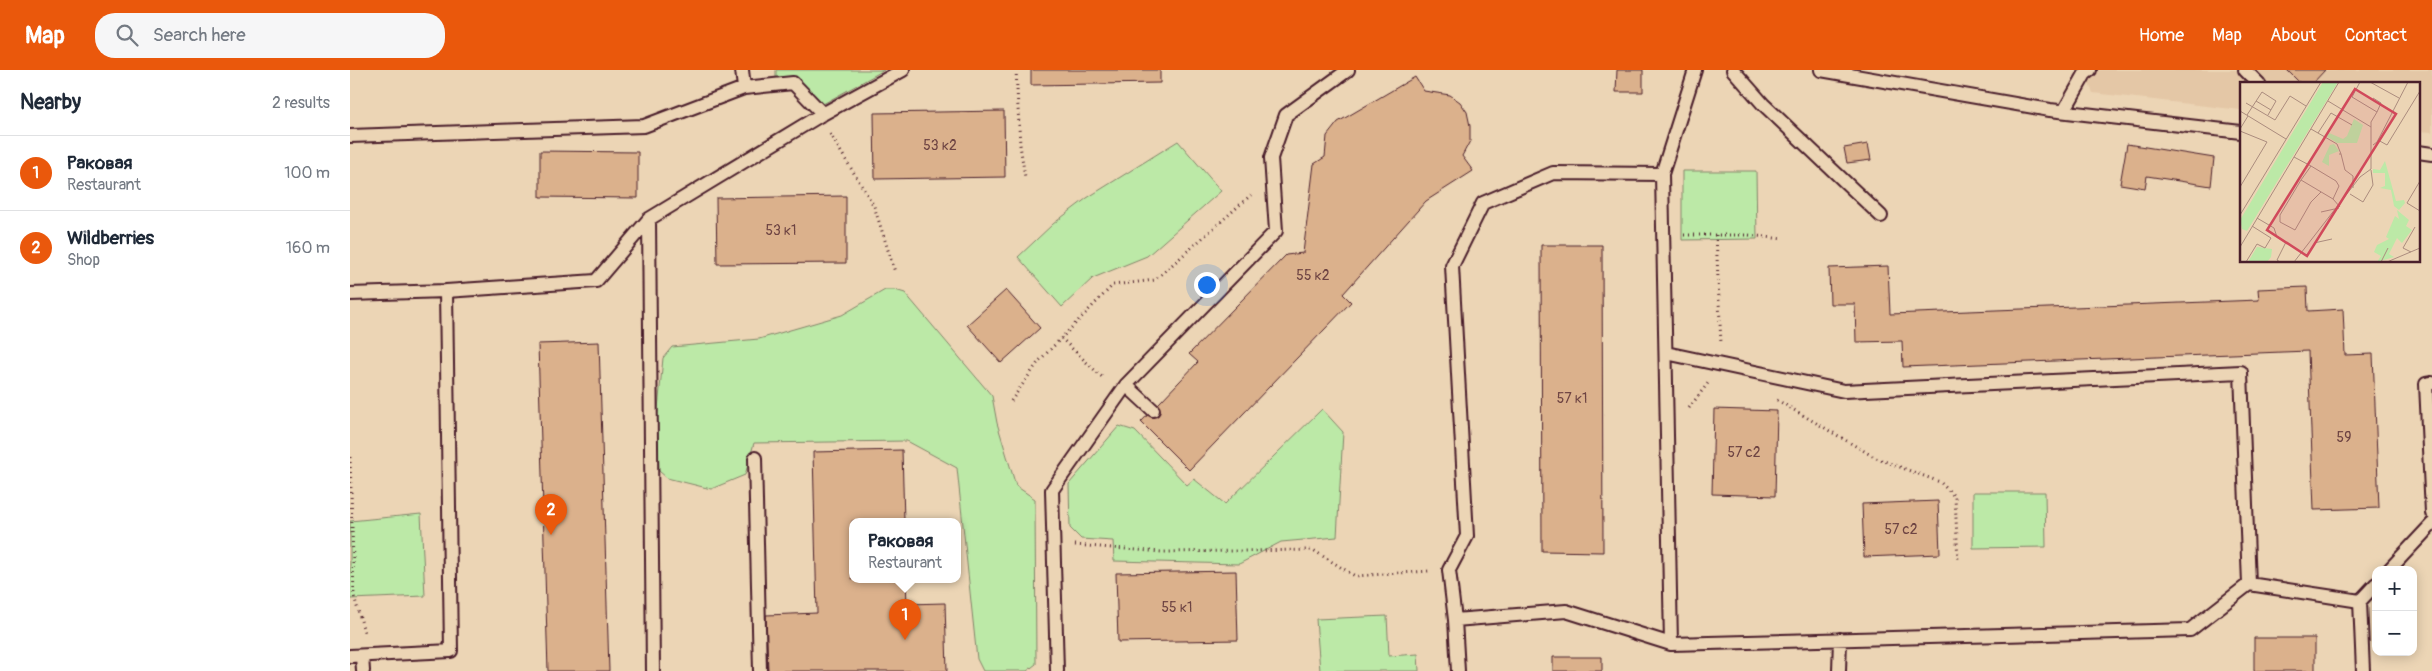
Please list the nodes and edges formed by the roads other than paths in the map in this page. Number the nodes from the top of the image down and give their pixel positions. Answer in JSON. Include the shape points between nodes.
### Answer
{"nodes":[{"id":1,"x":742,"y":70,"type":"edge"},
{"id":2,"x":903,"y":70,"type":"edge"},
{"id":3,"x":1348,"y":70,"type":"edge"},
{"id":4,"x":1695,"y":70,"type":"edge"},
{"id":5,"x":1733,"y":70,"type":"edge"},
{"id":6,"x":1821,"y":70,"type":"edge"},
{"id":7,"x":2090,"y":70,"type":"edge"},
{"id":8,"x":2245,"y":70,"type":"edge"},
{"id":9,"x":2257,"y":82,"type":"edge"},
{"id":10,"x":744,"y":88,"type":"junction"},
{"id":11,"x":2064,"y":111,"type":"junction"},
{"id":12,"x":821,"y":115,"type":"junction"},
{"id":13,"x":2240,"y":132,"type":"edge"},
{"id":14,"x":350,"y":136,"type":"edge"},
{"id":15,"x":1662,"y":174,"type":"junction"},
{"id":16,"x":1882,"y":216,"type":"dead end"},
{"id":17,"x":648,"y":219,"type":"junction"},
{"id":18,"x":446,"y":291,"type":"junction"},
{"id":19,"x":350,"y":294,"type":"edge"},
{"id":20,"x":1666,"y":353,"type":"junction"},
{"id":21,"x":2432,"y":383,"type":"edge"},
{"id":22,"x":1123,"y":390,"type":"junction"},
{"id":23,"x":1152,"y":410,"type":"dead end"},
{"id":24,"x":756,"y":458,"type":"dead end"},
{"id":25,"x":2432,"y":513,"type":"edge"},
{"id":26,"x":2432,"y":524,"type":"edge"},
{"id":27,"x":2393,"y":566,"type":"edge"},
{"id":28,"x":2249,"y":584,"type":"junction"},
{"id":29,"x":2372,"y":588,"type":"edge"},
{"id":30,"x":2360,"y":601,"type":"junction"},
{"id":31,"x":1455,"y":620,"type":"junction"},
{"id":32,"x":1840,"y":639,"type":"junction"},
{"id":33,"x":1671,"y":644,"type":"junction"},
{"id":34,"x":361,"y":656,"type":"edge"},
{"id":35,"x":364,"y":671,"type":"edge"},
{"id":36,"x":653,"y":671,"type":"edge"},
{"id":37,"x":760,"y":671,"type":"edge"},
{"id":38,"x":1058,"y":671,"type":"edge"},
{"id":39,"x":1458,"y":671,"type":"edge"},
{"id":40,"x":1839,"y":671,"type":"edge"},
{"id":41,"x":2363,"y":671,"type":"edge"}],
"edges":[{"from":1,"to":10,"type":"lane"},
{"from":2,"to":12,"type":"lane"},
{"from":3,"to":22,"type":"lane","via":[[1286,115],[1271,158],[1276,230]]},
{"from":4,"to":15,"type":"lane"},
{"from":5,"to":16,"type":"lane","via":[[1763,104]]},
{"from":6,"to":11,"type":"lane"},
{"from":7,"to":11,"type":"lane"},
{"from":8,"to":9,"type":"lane"},
{"from":10,"to":12,"type":"lane","via":[[794,83]]},
{"from":10,"to":14,"type":"lane","via":[[644,126]]},
{"from":11,"to":13,"type":"lane"},
{"from":12,"to":17,"type":"lane"},
{"from":15,"to":20,"type":"lane"},
{"from":15,"to":31,"type":"lane","via":[[1553,173],[1483,203],[1452,266],[1467,536],[1449,570]]},
{"from":17,"to":18,"type":"lane","via":[[596,281]]},
{"from":17,"to":36,"type":"lane"},
{"from":18,"to":19,"type":"lane"},
{"from":18,"to":34,"type":"lane","via":[[451,651]]},
{"from":20,"to":28,"type":"lane","via":[[1844,391],[2240,372]]},
{"from":20,"to":33,"type":"lane"},
{"from":21,"to":25,"type":"lane","via":[[2426,384]]},
{"from":22,"to":23,"type":"lane"},
{"from":22,"to":38,"type":"lane","via":[[1052,490]]},
{"from":24,"to":37,"type":"lane"},
{"from":26,"to":27,"type":"lane"},
{"from":28,"to":30,"type":"lane"},
{"from":28,"to":32,"type":"lane","via":[[2190,630]]},
{"from":29,"to":30,"type":"lane"},
{"from":30,"to":41,"type":"lane"},
{"from":31,"to":33,"type":"lane","via":[[1566,611]]},
{"from":31,"to":39,"type":"lane"},
{"from":32,"to":33,"type":"lane"},
{"from":32,"to":40,"type":"lane"},
{"from":34,"to":35,"type":"lane"}]}
